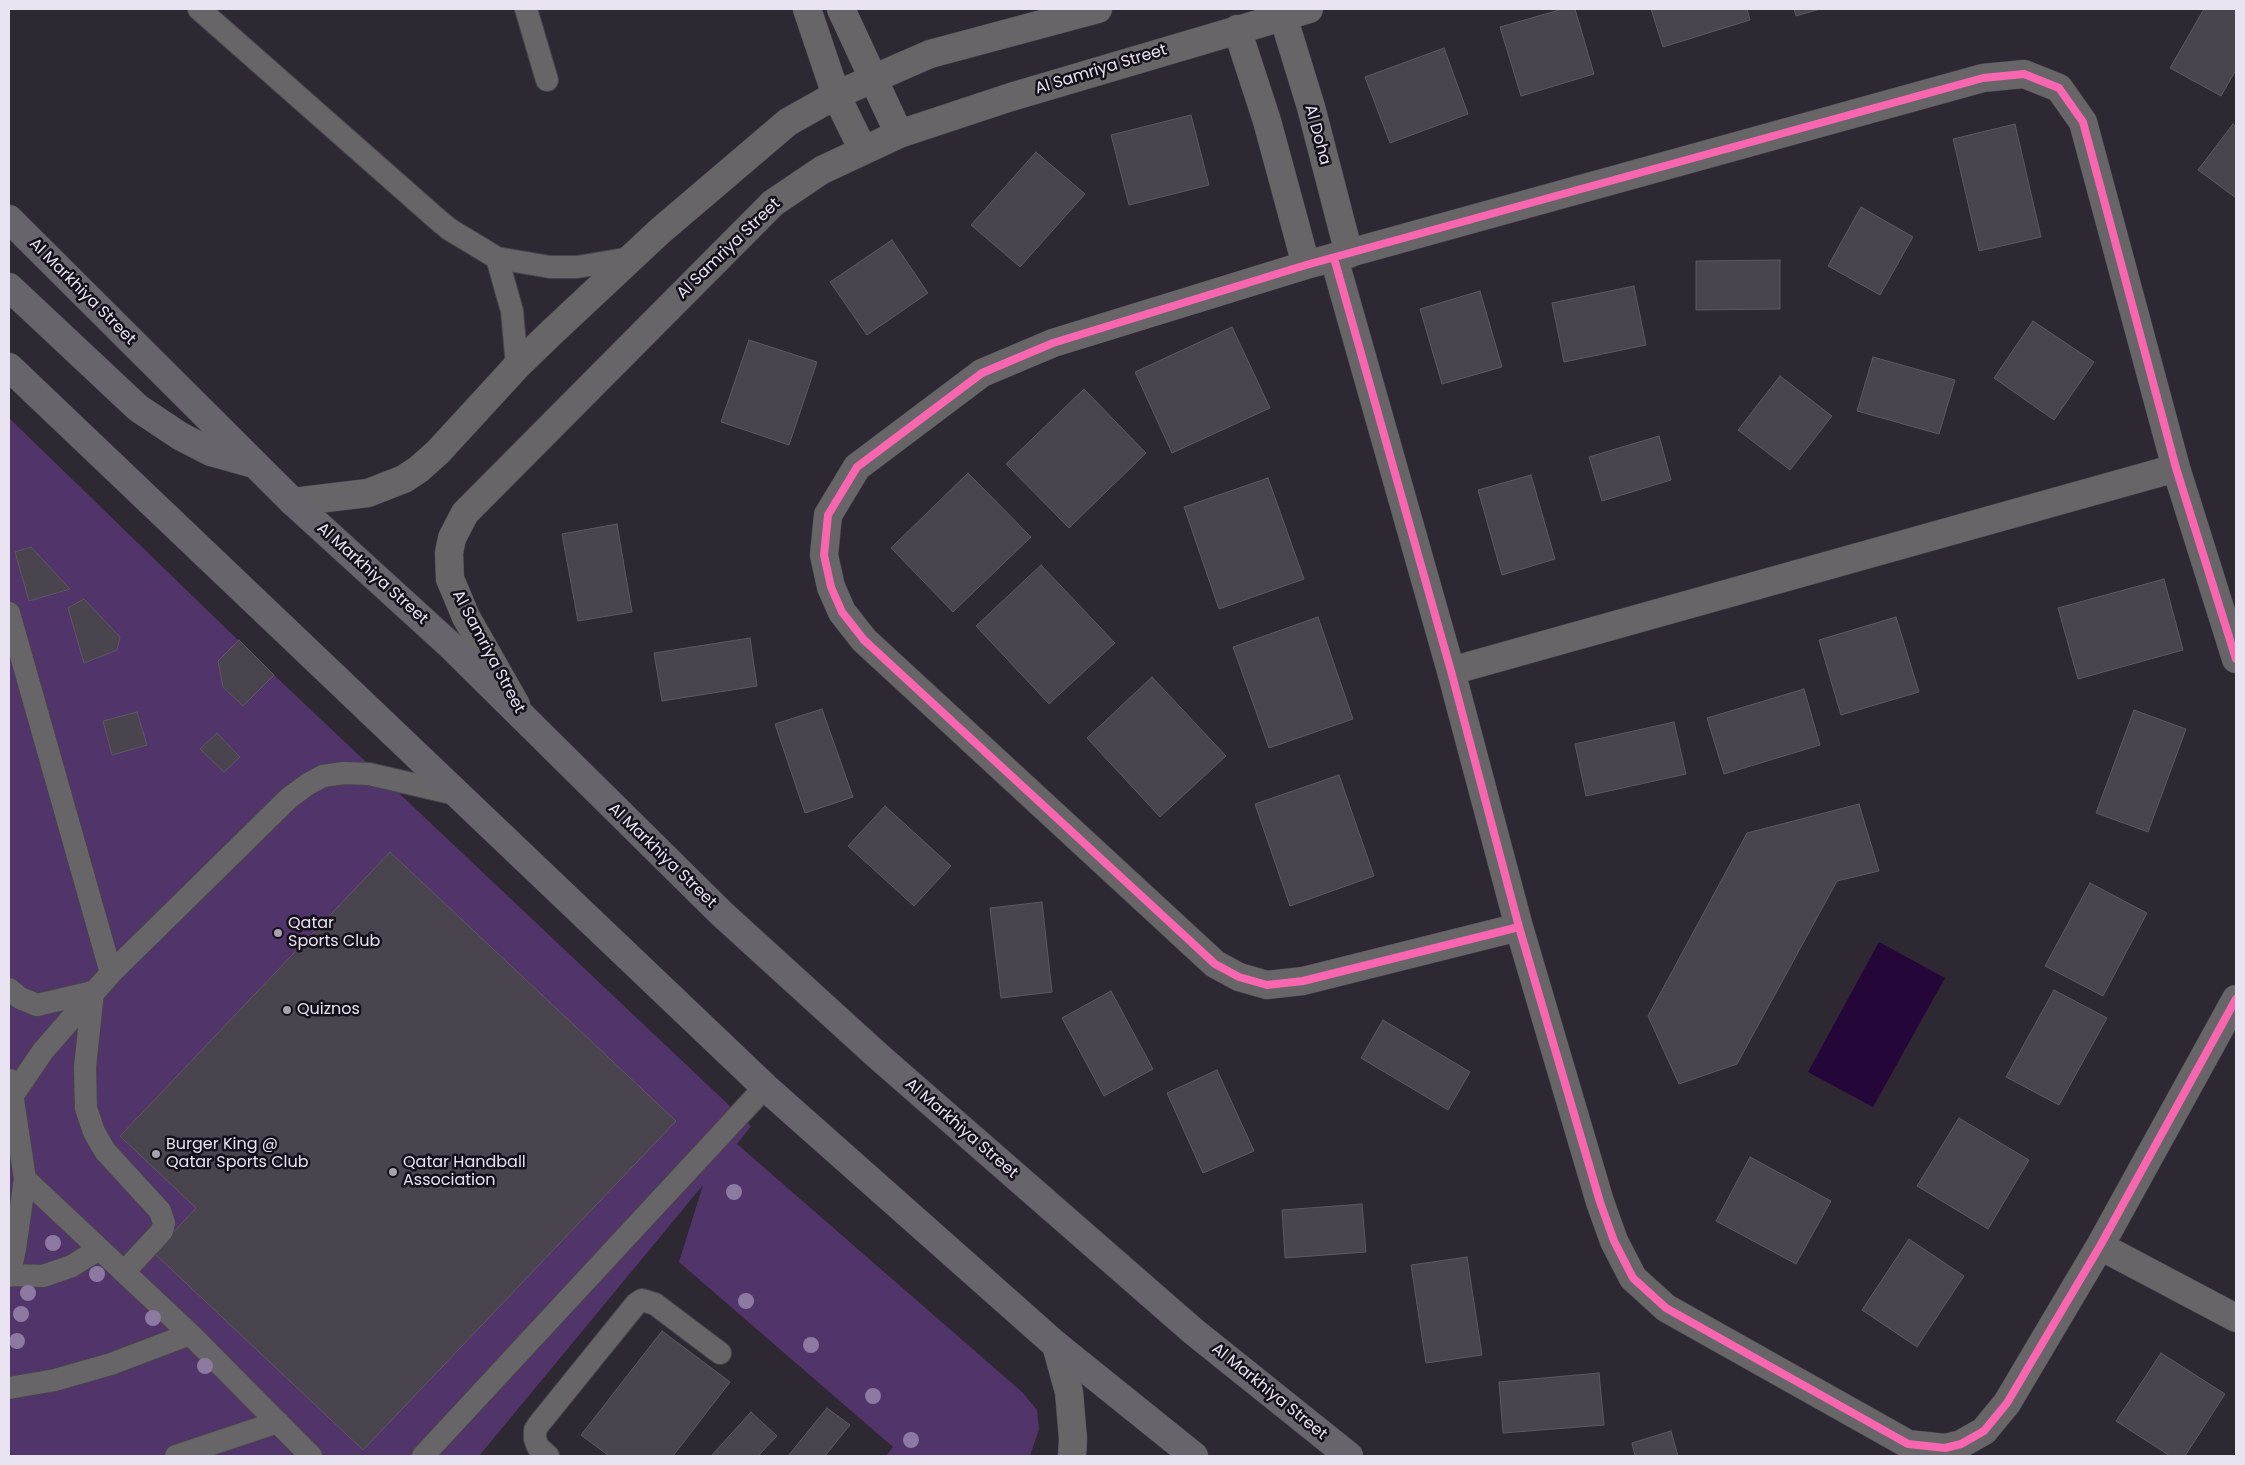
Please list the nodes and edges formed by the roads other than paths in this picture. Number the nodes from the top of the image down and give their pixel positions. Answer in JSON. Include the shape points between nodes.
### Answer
{"nodes":[{"id":1,"x":199,"y":9,"type":"edge"},
{"id":2,"x":526,"y":9,"type":"edge"},
{"id":3,"x":807,"y":9,"type":"edge"},
{"id":4,"x":841,"y":9,"type":"edge"},
{"id":5,"x":1098,"y":9,"type":"edge"},
{"id":6,"x":1309,"y":9,"type":"edge"},
{"id":7,"x":1283,"y":16,"type":"junction"},
{"id":8,"x":1237,"y":29,"type":"junction"},
{"id":9,"x":547,"y":80,"type":"dead end"},
{"id":10,"x":872,"y":80,"type":"junction"},
{"id":11,"x":836,"y":95,"type":"junction"},
{"id":12,"x":899,"y":134,"type":"junction"},
{"id":13,"x":863,"y":150,"type":"junction"},
{"id":14,"x":9,"y":219,"type":"edge"},
{"id":15,"x":1341,"y":256,"type":"junction"},
{"id":16,"x":496,"y":258,"type":"junction"},
{"id":17,"x":631,"y":258,"type":"junction"},
{"id":18,"x":1306,"y":265,"type":"junction"},
{"id":19,"x":9,"y":287,"type":"edge"},
{"id":20,"x":517,"y":366,"type":"junction"},
{"id":21,"x":9,"y":367,"type":"edge"},
{"id":22,"x":255,"y":465,"type":"junction"},
{"id":23,"x":2176,"y":468,"type":"junction"},
{"id":24,"x":293,"y":502,"type":"junction"},
{"id":25,"x":9,"y":613,"type":"edge"},
{"id":26,"x":2236,"y":659,"type":"edge"},
{"id":27,"x":1451,"y":671,"type":"junction"},
{"id":28,"x":527,"y":724,"type":"junction"},
{"id":29,"x":460,"y":796,"type":"junction"},
{"id":30,"x":1519,"y":927,"type":"junction"},
{"id":31,"x":111,"y":973,"type":"junction"},
{"id":32,"x":9,"y":989,"type":"edge"},
{"id":33,"x":93,"y":992,"type":"junction"},
{"id":34,"x":2236,"y":999,"type":"edge"},
{"id":35,"x":11,"y":1085,"type":"edge"},
{"id":36,"x":765,"y":1087,"type":"junction"},
{"id":37,"x":25,"y":1179,"type":"junction"},
{"id":38,"x":2100,"y":1246,"type":"junction"},
{"id":39,"x":99,"y":1249,"type":"junction"},
{"id":40,"x":124,"y":1272,"type":"junction"},
{"id":41,"x":9,"y":1276,"type":"edge"},
{"id":42,"x":2236,"y":1318,"type":"edge"},
{"id":43,"x":190,"y":1334,"type":"junction"},
{"id":44,"x":1056,"y":1345,"type":"junction"},
{"id":45,"x":720,"y":1353,"type":"dead end"},
{"id":46,"x":9,"y":1388,"type":"edge"},
{"id":47,"x":278,"y":1422,"type":"junction"},
{"id":48,"x":176,"y":1456,"type":"edge"},
{"id":49,"x":311,"y":1456,"type":"edge"},
{"id":50,"x":423,"y":1456,"type":"edge"},
{"id":51,"x":548,"y":1456,"type":"edge"},
{"id":52,"x":1072,"y":1456,"type":"edge"},
{"id":53,"x":1194,"y":1456,"type":"edge"},
{"id":54,"x":1349,"y":1456,"type":"edge"}],
"edges":[{"from":1,"to":16,"type":"lane","via":[[437,219]]},
{"from":2,"to":9,"type":"lane"},
{"from":3,"to":11,"type":"street"},
{"from":4,"to":10,"type":"street"},
{"from":5,"to":10,"type":"street","via":[[930,54]]},
{"from":6,"to":7,"type":"street","name":"Al Samriya Street"},
{"from":7,"to":8,"type":"street","name":"Al Samriya Street"},
{"from":7,"to":15,"type":"street","name":"Al Doha","via":[[1311,107]]},
{"from":8,"to":12,"type":"street","name":"Al Samriya Street"},
{"from":8,"to":18,"type":"street","via":[[1267,121]]},
{"from":10,"to":11,"type":"street"},
{"from":10,"to":12,"type":"street"},
{"from":11,"to":13,"type":"street"},
{"from":11,"to":17,"type":"street","via":[[788,122]]},
{"from":12,"to":13,"type":"street","name":"Al Samriya Street"},
{"from":13,"to":28,"type":"street","name":"Al Samriya Street","via":[[822,170],[774,203],[465,513],[452,538],[450,579],[466,617]]},
{"from":14,"to":22,"type":"highway","name":"Al Markhiya Street"},
{"from":15,"to":18,"type":"street"},
{"from":15,"to":23,"type":"street","via":[[1983,78],[2024,74],[2059,88],[2083,122]]},
{"from":15,"to":27,"type":"street","name":"Al Doha"},
{"from":16,"to":17,"type":"lane","via":[[550,267],[586,266]]},
{"from":16,"to":20,"type":"lane","via":[[512,311]]},
{"from":17,"to":20,"type":"street"},
{"from":18,"to":30,"type":"street","via":[[1053,343],[982,373],[857,468],[828,515],[824,555],[831,587],[842,612],[864,640],[1215,964],[1239,977],[1267,985],[1303,981]]},
{"from":19,"to":22,"type":"highway","via":[[138,408],[211,452]]},
{"from":20,"to":24,"type":"street","via":[[438,452],[404,479],[368,493]]},
{"from":21,"to":29,"type":"highway"},
{"from":22,"to":24,"type":"highway","name":"Al Markhiya Street"},
{"from":23,"to":26,"type":"street"},
{"from":23,"to":27,"type":"street"},
{"from":24,"to":28,"type":"highway","name":"Al Markhiya Street","via":[[451,646]]},
{"from":25,"to":31,"type":"lane"},
{"from":27,"to":30,"type":"street","name":"Al Doha"},
{"from":28,"to":54,"type":"highway","name":"Al Markhiya Street","via":[[721,914],[878,1056],[1193,1331]]},
{"from":29,"to":31,"type":"lane","via":[[369,774],[323,776],[290,798]]},
{"from":29,"to":36,"type":"highway"},
{"from":30,"to":38,"type":"street","name":"Al Doha","via":[[1600,1202],[1614,1241],[1634,1278],[1666,1308],[1908,1444],[1944,1448],[1961,1444],[1984,1431],[2007,1403]]},
{"from":31,"to":33,"type":"lane"},
{"from":32,"to":33,"type":"lane","via":[[37,1005]]},
{"from":33,"to":35,"type":"lane"},
{"from":33,"to":40,"type":"lane","via":[[85,1068],[86,1108],[105,1151],[160,1211],[164,1223],[162,1231]]},
{"from":34,"to":38,"type":"street","name":"Al Doha"},
{"from":35,"to":37,"type":"lane"},
{"from":36,"to":44,"type":"highway"},
{"from":36,"to":50,"type":"lane"},
{"from":37,"to":39,"type":"lane"},
{"from":37,"to":41,"type":"lane"},
{"from":38,"to":42,"type":"street"},
{"from":39,"to":40,"type":"lane"},
{"from":39,"to":41,"type":"lane","via":[[72,1266],[42,1276]]},
{"from":40,"to":43,"type":"lane"},
{"from":43,"to":46,"type":"lane","via":[[111,1364],[55,1380]]},
{"from":43,"to":47,"type":"lane"},
{"from":44,"to":52,"type":"street","via":[[1069,1392]]},
{"from":44,"to":53,"type":"highway"},
{"from":45,"to":51,"type":"lane","via":[[655,1304],[642,1300],[535,1430],[538,1446]]},
{"from":47,"to":48,"type":"lane"},
{"from":47,"to":49,"type":"lane"}]}
